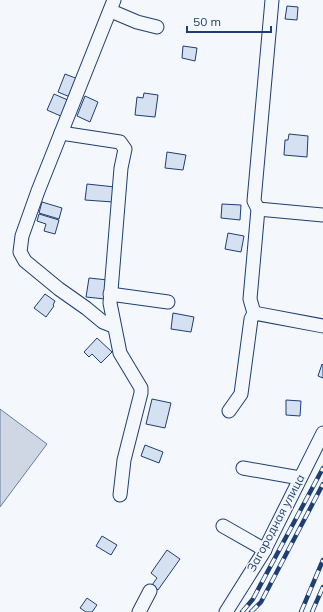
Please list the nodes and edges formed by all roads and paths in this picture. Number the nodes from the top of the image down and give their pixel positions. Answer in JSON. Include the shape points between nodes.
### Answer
{"nodes":[{"id":1,"x":272,"y":0,"type":"edge"},
{"id":2,"x":112,"y":6,"type":"edge"},
{"id":3,"x":157,"y":27,"type":"dead end"},
{"id":4,"x":61,"y":134,"type":"junction"},
{"id":5,"x":258,"y":209,"type":"junction"},
{"id":6,"x":323,"y":216,"type":"edge"},
{"id":7,"x":110,"y":294,"type":"junction"},
{"id":8,"x":168,"y":302,"type":"dead end"},
{"id":9,"x":254,"y":313,"type":"junction"},
{"id":10,"x":113,"y":326,"type":"junction"},
{"id":11,"x":323,"y":326,"type":"edge"},
{"id":12,"x":229,"y":411,"type":"dead end"},
{"id":13,"x":323,"y":432,"type":"edge"},
{"id":14,"x":243,"y":468,"type":"dead end"},
{"id":15,"x":300,"y":478,"type":"junction"},
{"id":16,"x":120,"y":495,"type":"dead end"},
{"id":17,"x":223,"y":526,"type":"dead end"},
{"id":18,"x":265,"y":550,"type":"junction"},
{"id":19,"x":150,"y":591,"type":"dead end"},
{"id":20,"x":139,"y":612,"type":"edge"},
{"id":21,"x":226,"y":612,"type":"edge"}],
"edges":[{"from":1,"to":5,"type":"street","via":[[254,201]]},
{"from":2,"to":3,"type":"street","via":[[137,22]]},
{"from":2,"to":4,"type":"street"},
{"from":4,"to":7,"type":"street","via":[[84,135],[120,142],[125,149],[121,168]]},
{"from":4,"to":10,"type":"street","via":[[25,228],[20,252],[25,261],[59,290],[103,322]]},
{"from":5,"to":6,"type":"street"},
{"from":5,"to":9,"type":"street","via":[[250,299]]},
{"from":7,"to":8,"type":"street"},
{"from":7,"to":10,"type":"street"},
{"from":9,"to":11,"type":"street"},
{"from":9,"to":12,"type":"street","via":[[251,319],[241,394]]},
{"from":10,"to":16,"type":"street","via":[[120,353],[141,388],[124,460]]},
{"from":13,"to":15,"type":"street","name":"Загородная улица"},
{"from":14,"to":15,"type":"street"},
{"from":15,"to":18,"type":"street","name":"Загородная улица"},
{"from":17,"to":18,"type":"street"},
{"from":18,"to":21,"type":"street","name":"Загородная улица"},
{"from":19,"to":20,"type":"street"}]}
